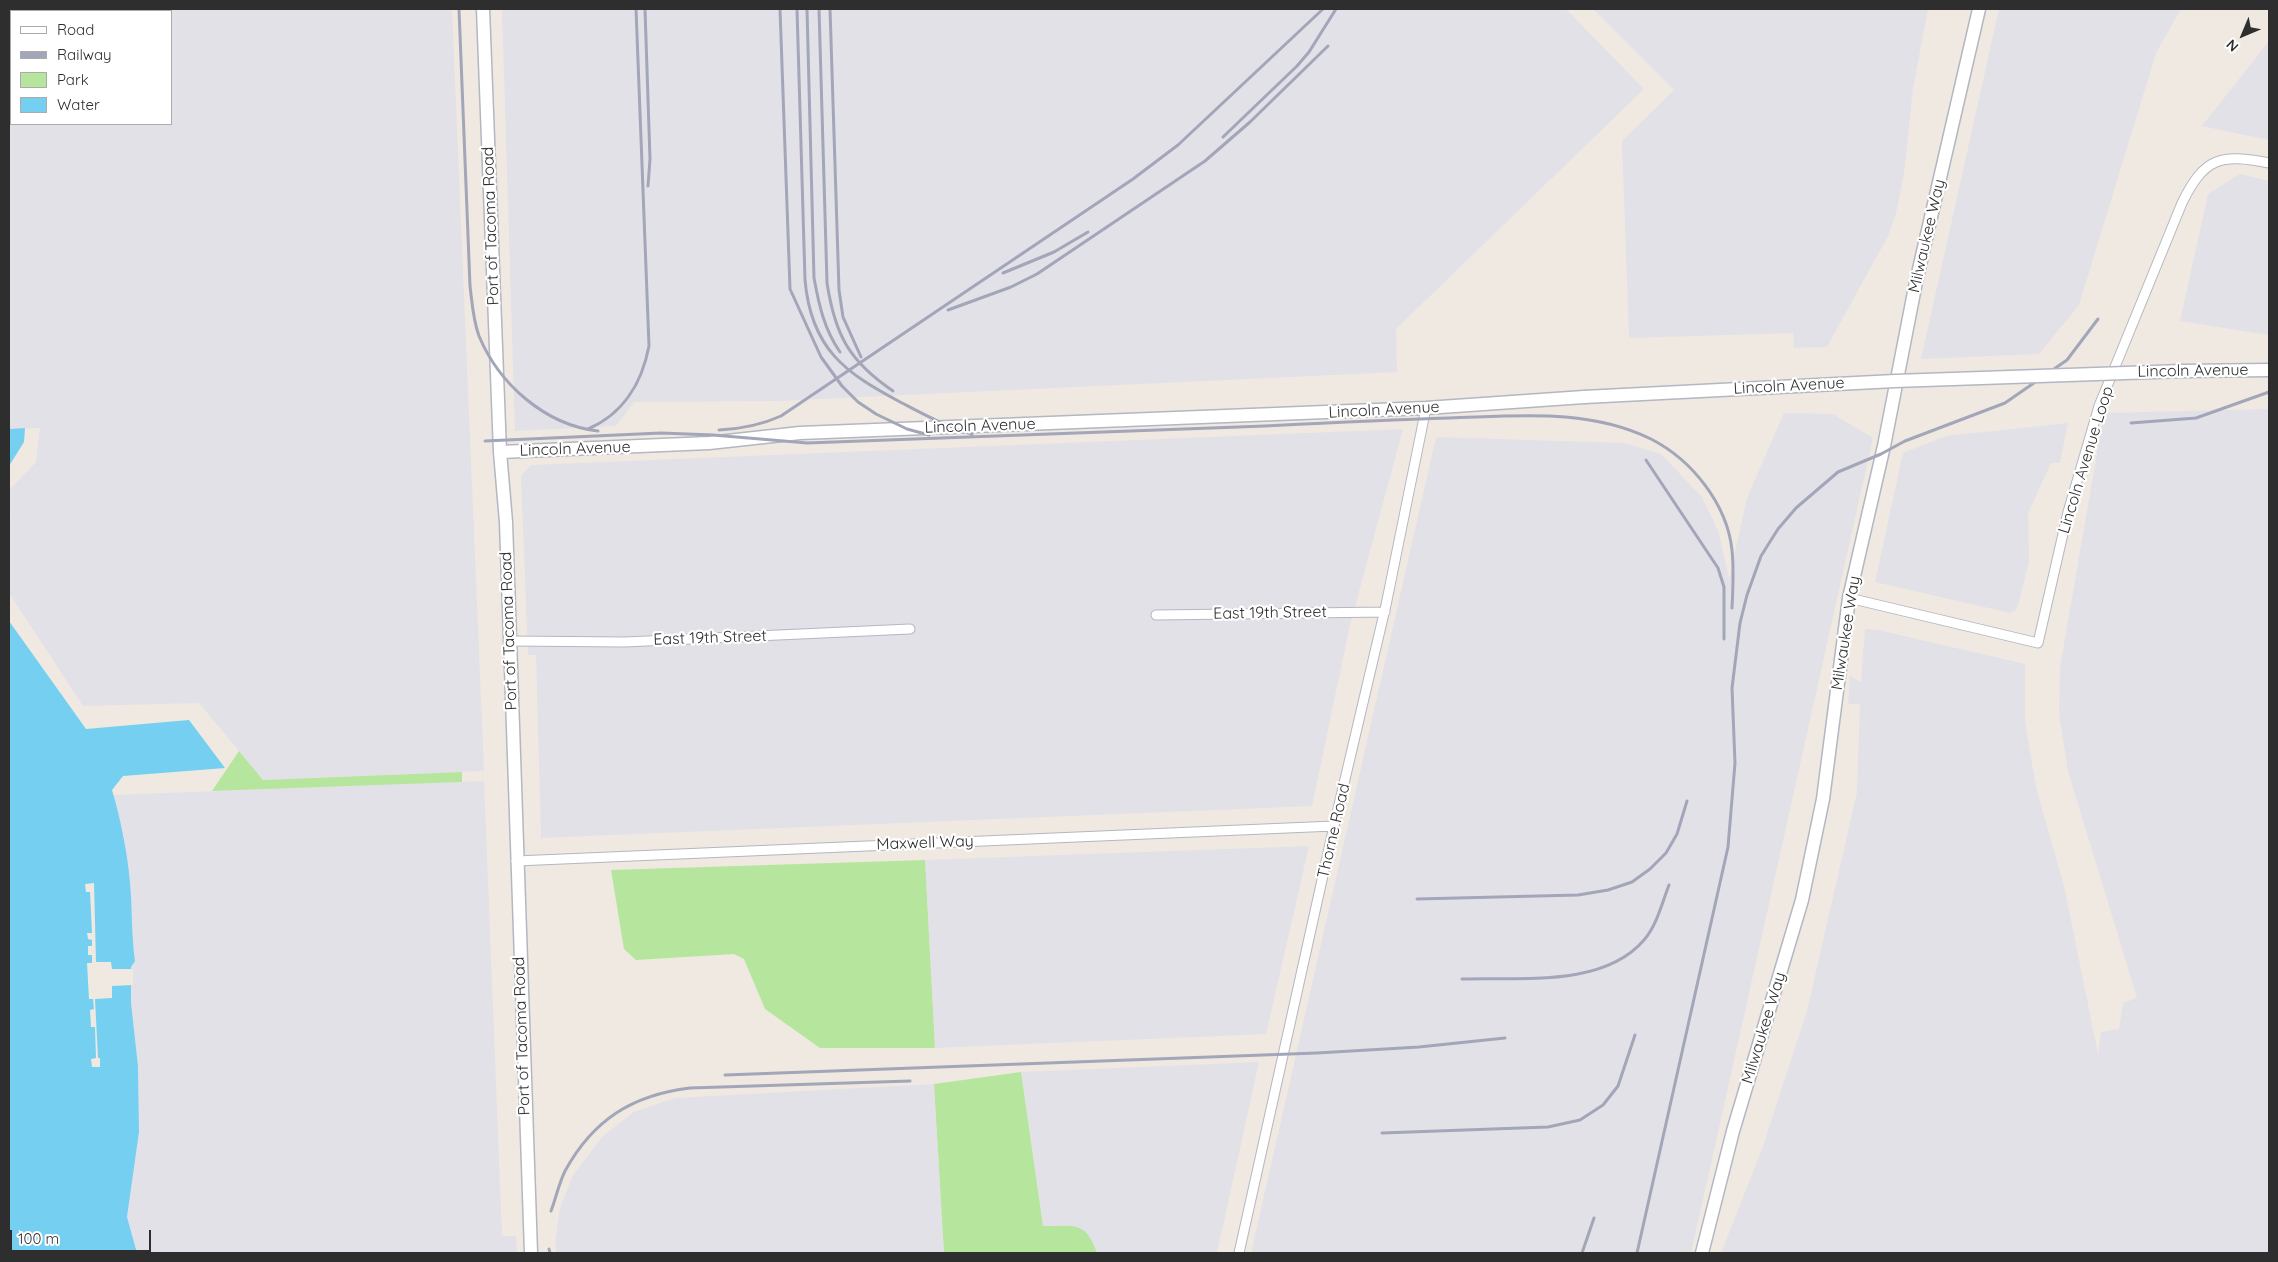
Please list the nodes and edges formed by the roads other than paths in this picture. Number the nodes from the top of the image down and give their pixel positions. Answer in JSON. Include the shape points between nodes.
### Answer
{"nodes":[{"id":1,"x":483,"y":9,"type":"edge"},
{"id":2,"x":1979,"y":9,"type":"edge"},
{"id":3,"x":2269,"y":163,"type":"edge"},
{"id":4,"x":2269,"y":370,"type":"edge"},
{"id":5,"x":1426,"y":408,"type":"junction"},
{"id":6,"x":500,"y":452,"type":"junction"},
{"id":7,"x":1849,"y":598,"type":"junction"},
{"id":8,"x":1385,"y":612,"type":"junction"},
{"id":9,"x":1156,"y":615,"type":"dead end"},
{"id":10,"x":910,"y":629,"type":"dead end"},
{"id":11,"x":510,"y":641,"type":"junction"},
{"id":12,"x":1334,"y":826,"type":"junction"},
{"id":13,"x":516,"y":861,"type":"junction"},
{"id":14,"x":531,"y":1253,"type":"edge"},
{"id":15,"x":1240,"y":1253,"type":"edge"},
{"id":16,"x":1702,"y":1253,"type":"edge"}],
"edges":[{"from":1,"to":6,"type":"street","name":"Port of Tacoma Road"},
{"from":2,"to":7,"type":"street","name":"Milwaukee Way","via":[[1917,277]]},
{"from":3,"to":7,"type":"street","name":"Lincoln Avenue Loop","via":[[2245,158],[2216,161],[2192,182],[2099,406],[2068,512],[2038,643]]},
{"from":4,"to":5,"type":"street","name":"Lincoln Avenue","bridge":true,"via":[[1896,381]]},
{"from":5,"to":6,"type":"street","name":"Lincoln Avenue","via":[[800,433],[700,443]]},
{"from":5,"to":8,"type":"street","name":"Thorne Road"},
{"from":6,"to":11,"type":"street","name":"Port of Tacoma Road"},
{"from":7,"to":16,"type":"street","name":"Milwaukee Way","via":[[1823,800],[1802,900],[1733,1131]]},
{"from":8,"to":9,"type":"street","name":"East 19th Street"},
{"from":8,"to":12,"type":"street","name":"Thorne Road"},
{"from":10,"to":11,"type":"street","name":"East 19th Street","via":[[625,642]]},
{"from":11,"to":13,"type":"street","name":"Port of Tacoma Road"},
{"from":12,"to":13,"type":"street","name":"Maxwell Way"},
{"from":12,"to":15,"type":"street","name":"Thorne Road"},
{"from":13,"to":14,"type":"street","name":"Port of Tacoma Road"}]}
